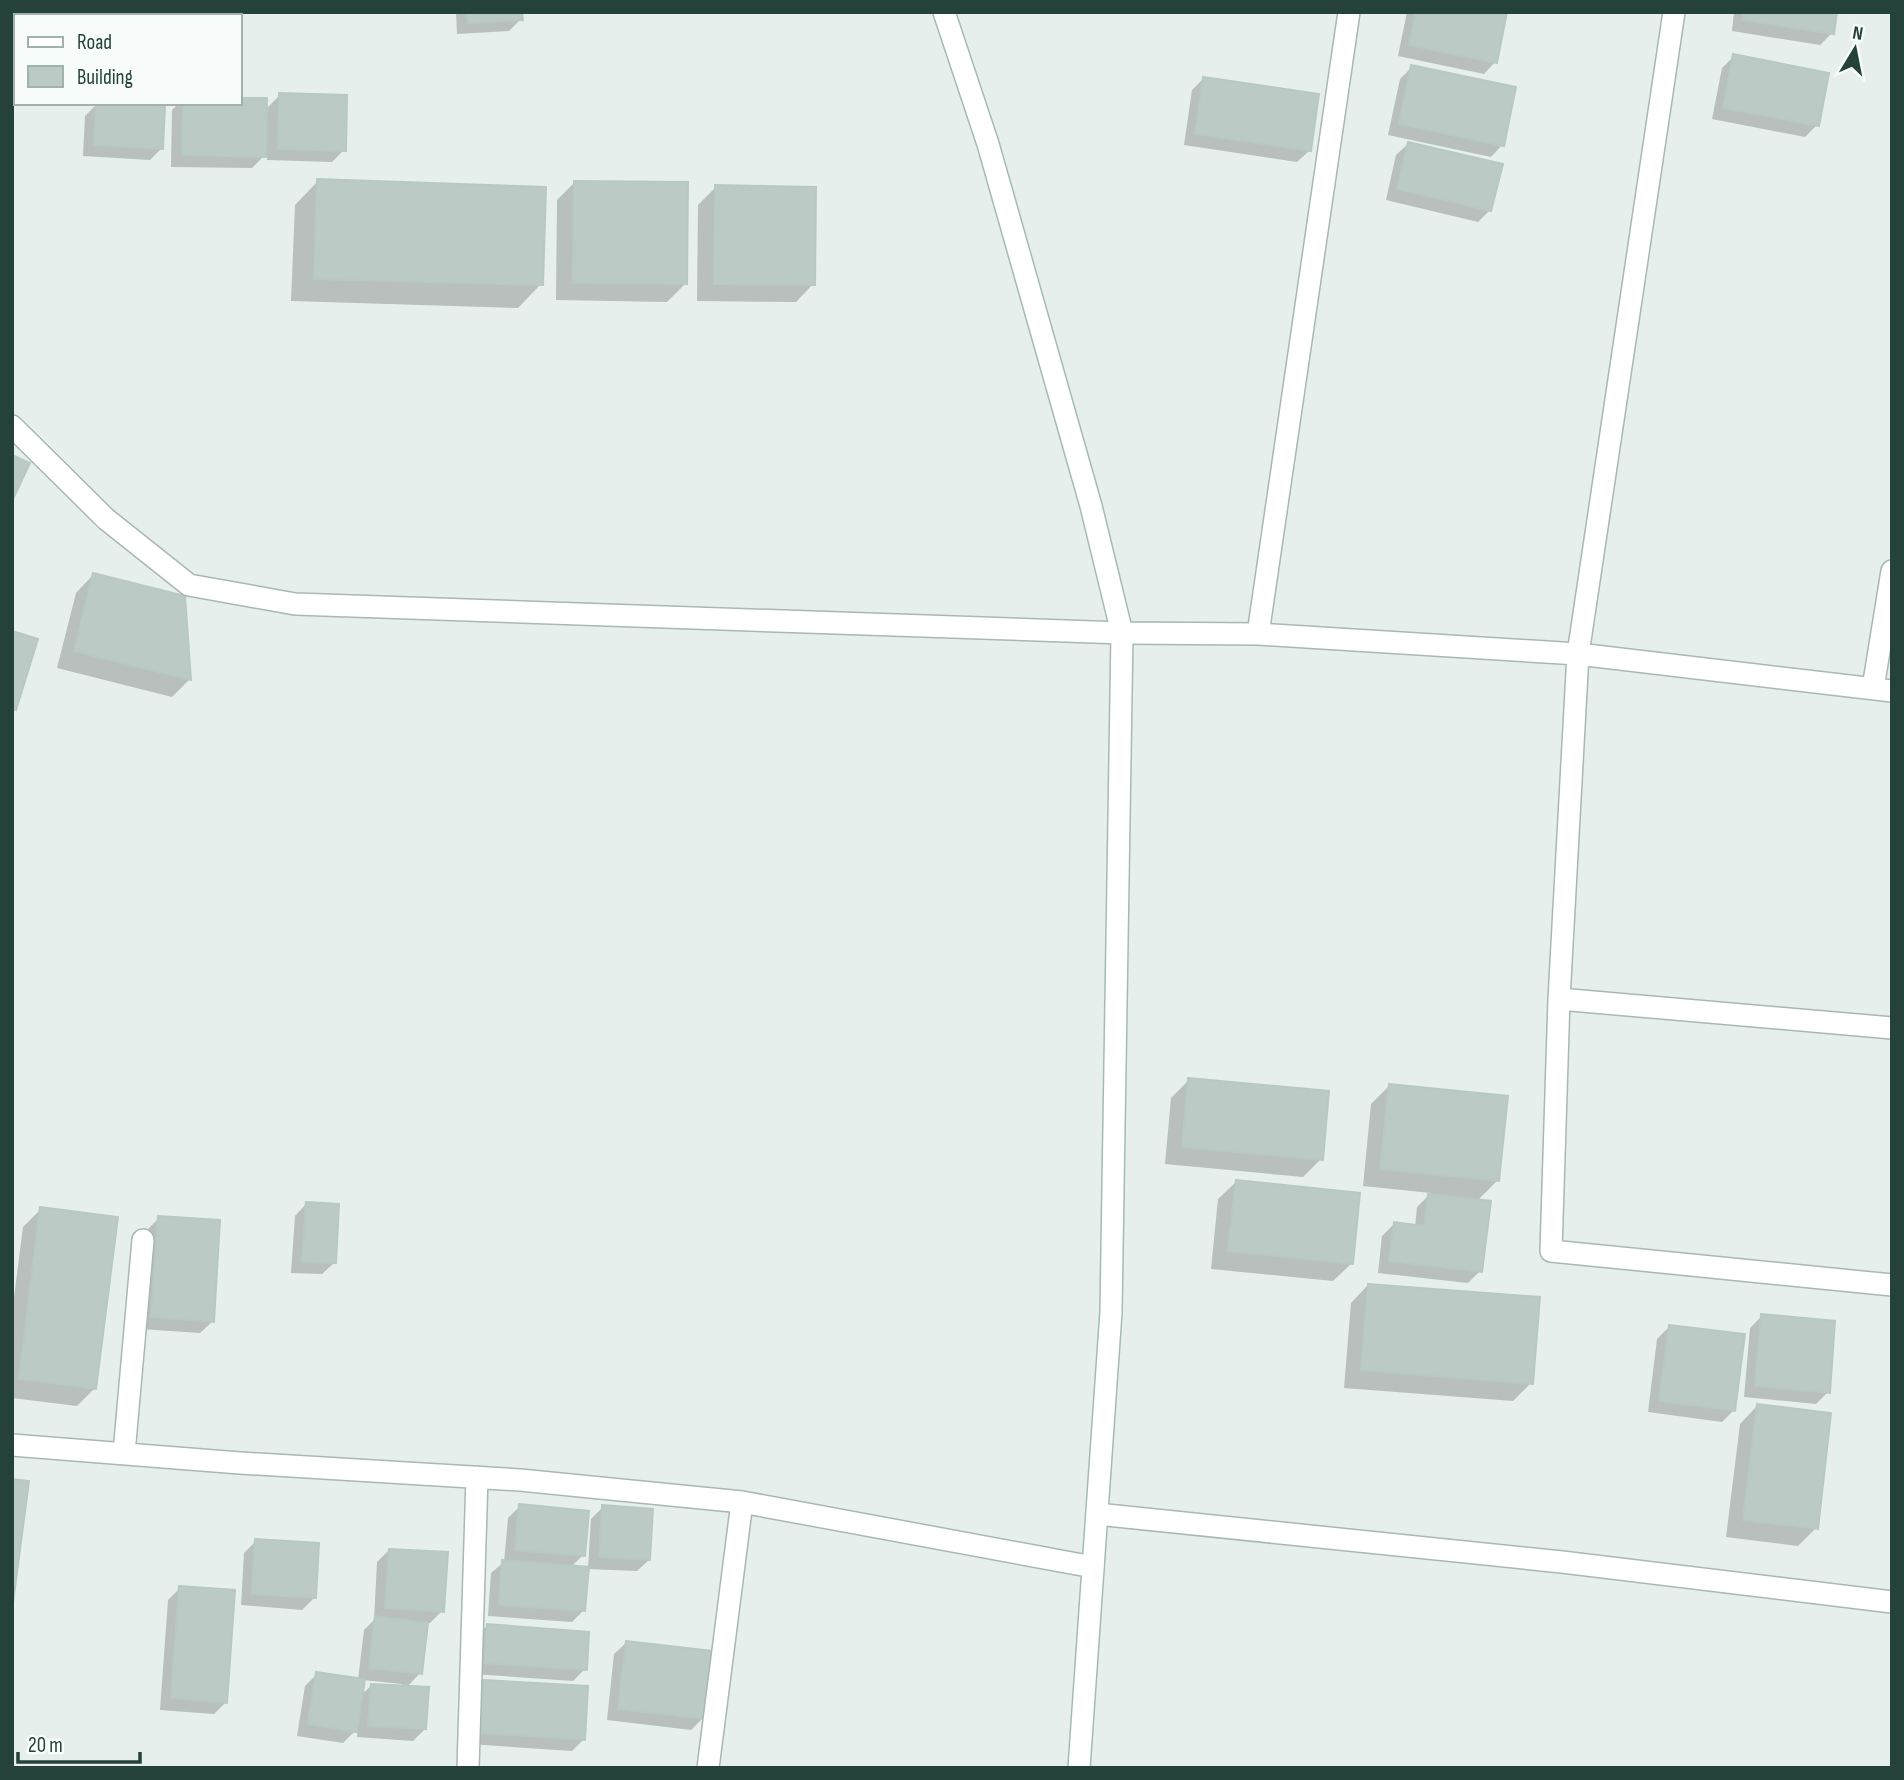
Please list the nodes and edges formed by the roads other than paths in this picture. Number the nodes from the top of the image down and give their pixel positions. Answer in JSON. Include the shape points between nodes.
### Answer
{"nodes":[{"id":1,"x":944,"y":12,"type":"edge"},
{"id":2,"x":1349,"y":12,"type":"edge"},
{"id":3,"x":1674,"y":12,"type":"edge"},
{"id":4,"x":12,"y":426,"type":"edge"},
{"id":5,"x":1892,"y":571,"type":"edge"},
{"id":6,"x":1122,"y":633,"type":"junction"},
{"id":7,"x":1258,"y":634,"type":"junction"},
{"id":8,"x":1578,"y":653,"type":"junction"},
{"id":9,"x":1882,"y":689,"type":"edge"},
{"id":10,"x":1559,"y":999,"type":"junction"},
{"id":11,"x":1892,"y":1028,"type":"edge"},
{"id":12,"x":143,"y":1240,"type":"dead end"},
{"id":13,"x":1892,"y":1285,"type":"edge"},
{"id":14,"x":12,"y":1444,"type":"edge"},
{"id":15,"x":124,"y":1453,"type":"junction"},
{"id":16,"x":477,"y":1478,"type":"junction"},
{"id":17,"x":743,"y":1502,"type":"junction"},
{"id":18,"x":1097,"y":1514,"type":"junction"},
{"id":19,"x":1093,"y":1567,"type":"junction"},
{"id":20,"x":1892,"y":1602,"type":"edge"},
{"id":21,"x":468,"y":1768,"type":"edge"},
{"id":22,"x":708,"y":1768,"type":"edge"},
{"id":23,"x":1079,"y":1768,"type":"edge"}],
"edges":[{"from":1,"to":6,"type":"street","via":[[989,144]]},
{"from":2,"to":7,"type":"street"},
{"from":3,"to":8,"type":"street"},
{"from":4,"to":6,"type":"street","via":[[106,519],[189,585],[295,604]]},
{"from":5,"to":9,"type":"street"},
{"from":6,"to":7,"type":"street"},
{"from":6,"to":18,"type":"street","via":[[1111,1312]]},
{"from":7,"to":8,"type":"street"},
{"from":8,"to":9,"type":"street"},
{"from":8,"to":10,"type":"street"},
{"from":10,"to":11,"type":"street"},
{"from":10,"to":13,"type":"street","via":[[1551,1251]]},
{"from":12,"to":15,"type":"street"},
{"from":14,"to":15,"type":"street"},
{"from":15,"to":16,"type":"street"},
{"from":16,"to":17,"type":"street"},
{"from":16,"to":21,"type":"street"},
{"from":17,"to":19,"type":"street"},
{"from":17,"to":22,"type":"street"},
{"from":18,"to":19,"type":"street"},
{"from":18,"to":20,"type":"street"},
{"from":19,"to":23,"type":"street"}]}
